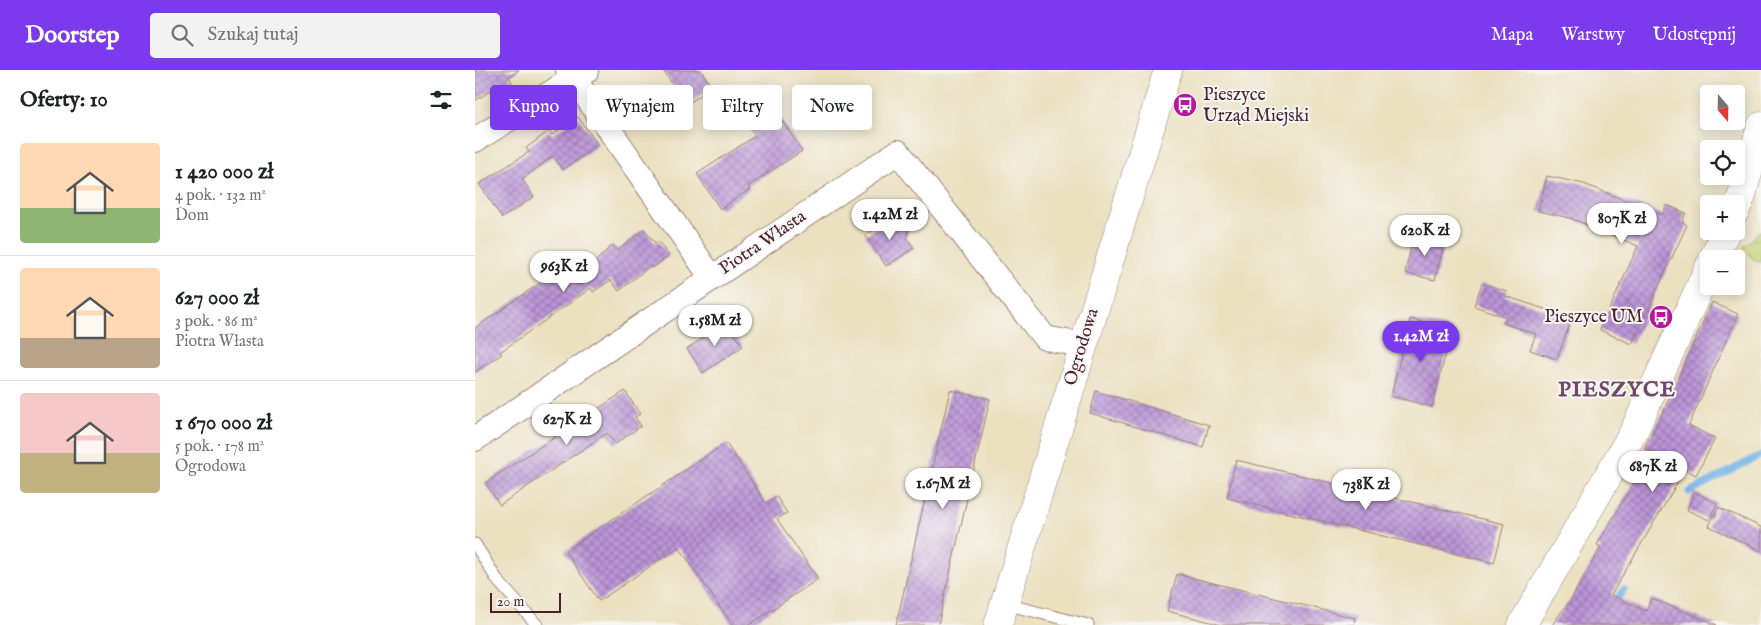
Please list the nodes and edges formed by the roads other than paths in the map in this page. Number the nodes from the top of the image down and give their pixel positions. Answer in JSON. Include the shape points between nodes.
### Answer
{"nodes":[{"id":1,"x":1168,"y":70,"type":"edge"},
{"id":2,"x":576,"y":73,"type":"edge"},
{"id":3,"x":1761,"y":126,"type":"edge"},
{"id":4,"x":475,"y":140,"type":"edge"},
{"id":5,"x":1741,"y":195,"type":"edge"},
{"id":6,"x":712,"y":278,"type":"junction"},
{"id":7,"x":1700,"y":287,"type":"edge"},
{"id":8,"x":1082,"y":346,"type":"junction"},
{"id":9,"x":475,"y":439,"type":"edge"},
{"id":10,"x":475,"y":544,"type":"edge"},
{"id":11,"x":1000,"y":614,"type":"edge"},
{"id":12,"x":537,"y":625,"type":"edge"},
{"id":13,"x":1088,"y":625,"type":"edge"},
{"id":14,"x":1522,"y":625,"type":"edge"}],
"edges":[{"from":1,"to":8,"type":"street","name":"Ogrodowa"},
{"from":2,"to":4,"type":"street"},
{"from":2,"to":6,"type":"street"},
{"from":3,"to":5,"type":"street"},
{"from":6,"to":8,"type":"street","name":"Piotra Własta","via":[[898,152],[1045,338]]},
{"from":6,"to":9,"type":"street","name":"Piotra Własta"},
{"from":7,"to":14,"type":"street","via":[[1634,431]]},
{"from":8,"to":11,"type":"street","name":"Ogrodowa"},
{"from":10,"to":12,"type":"lane","via":[[498,581]]},
{"from":11,"to":13,"type":"lane"}]}
